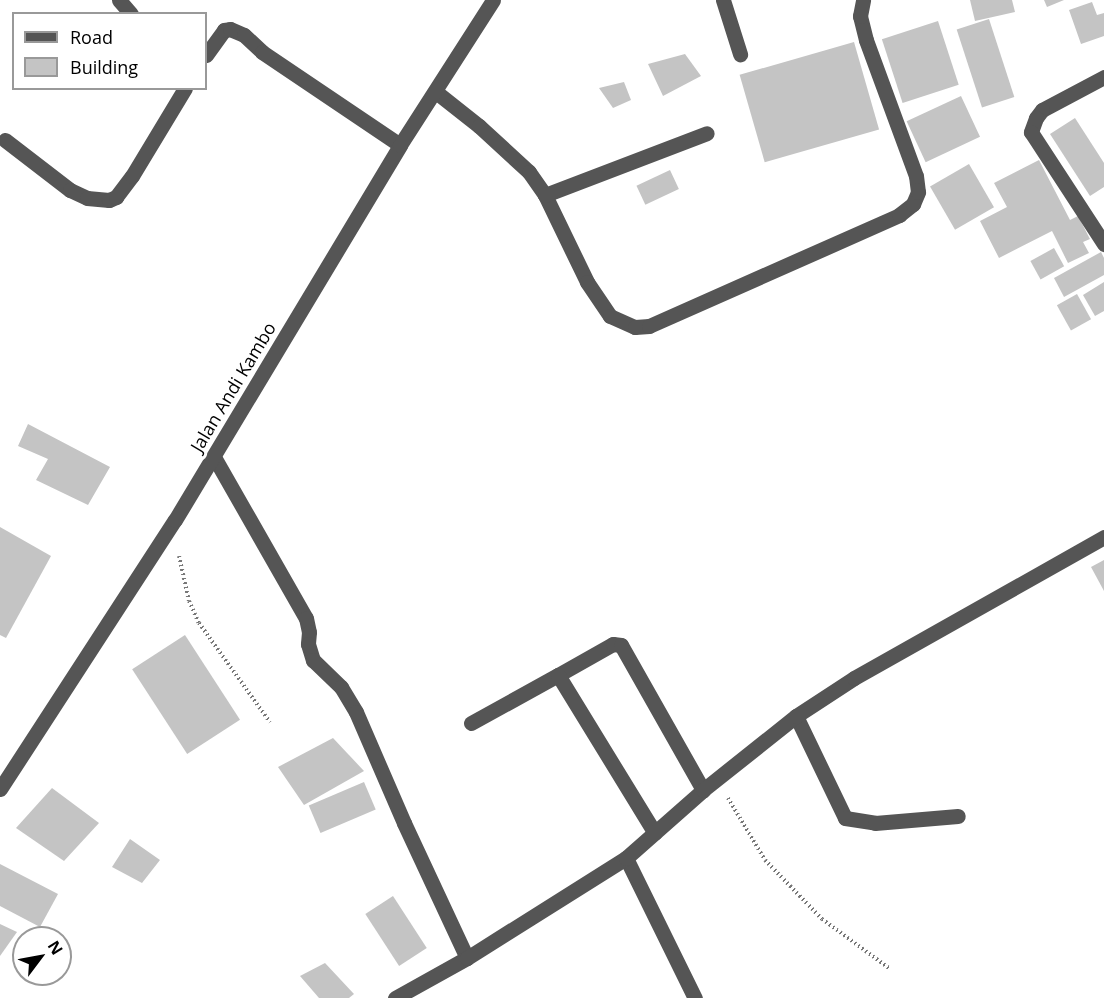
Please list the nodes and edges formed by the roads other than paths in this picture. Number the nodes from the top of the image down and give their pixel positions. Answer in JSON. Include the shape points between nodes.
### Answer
{"nodes":[{"id":1,"x":119,"y":0,"type":"edge"},
{"id":2,"x":494,"y":0,"type":"edge"},
{"id":3,"x":723,"y":0,"type":"edge"},
{"id":4,"x":863,"y":0,"type":"edge"},
{"id":5,"x":129,"y":12,"type":"edge"},
{"id":6,"x":207,"y":54,"type":"edge"},
{"id":7,"x":740,"y":54,"type":"dead end"},
{"id":8,"x":1104,"y":77,"type":"edge"},
{"id":9,"x":184,"y":90,"type":"edge"},
{"id":10,"x":436,"y":92,"type":"junction"},
{"id":11,"x":706,"y":133,"type":"dead end"},
{"id":12,"x":5,"y":140,"type":"dead end"},
{"id":13,"x":400,"y":145,"type":"junction"},
{"id":14,"x":545,"y":195,"type":"junction"},
{"id":15,"x":1104,"y":244,"type":"edge"},
{"id":16,"x":214,"y":457,"type":"junction"},
{"id":17,"x":1104,"y":537,"type":"edge"},
{"id":18,"x":558,"y":675,"type":"junction"},
{"id":19,"x":796,"y":716,"type":"junction"},
{"id":20,"x":471,"y":723,"type":"dead end"},
{"id":21,"x":0,"y":789,"type":"edge"},
{"id":22,"x":703,"y":790,"type":"junction"},
{"id":23,"x":958,"y":816,"type":"dead end"},
{"id":24,"x":655,"y":833,"type":"junction"},
{"id":25,"x":626,"y":858,"type":"junction"},
{"id":26,"x":467,"y":958,"type":"junction"},
{"id":27,"x":395,"y":998,"type":"edge"},
{"id":28,"x":695,"y":998,"type":"edge"}],
"edges":[{"from":1,"to":5,"type":"street"},
{"from":2,"to":10,"type":"street","name":"Jalan Andi Kambo"},
{"from":3,"to":7,"type":"street"},
{"from":4,"to":14,"type":"street","via":[[860,16],[866,40],[918,192],[913,204],[899,215],[649,326],[635,327],[610,316],[587,282]]},
{"from":6,"to":13,"type":"street","via":[[224,30],[244,35],[262,52]]},
{"from":8,"to":15,"type":"street","via":[[1042,110],[1031,132]]},
{"from":9,"to":12,"type":"street","via":[[132,176],[109,200],[87,198],[70,190]]},
{"from":10,"to":13,"type":"street","name":"Jalan Andi Kambo"},
{"from":10,"to":14,"type":"street","via":[[521,165]]},
{"from":11,"to":14,"type":"street"},
{"from":13,"to":16,"type":"street","name":"Jalan Andi Kambo"},
{"from":16,"to":21,"type":"street","name":"Jalan Andi Kambo"},
{"from":16,"to":26,"type":"street","via":[[306,618],[314,660],[340,687],[356,712]]},
{"from":17,"to":19,"type":"street","via":[[854,678]]},
{"from":18,"to":20,"type":"street"},
{"from":18,"to":22,"type":"street","via":[[613,644],[621,645]]},
{"from":18,"to":24,"type":"street"},
{"from":19,"to":22,"type":"street"},
{"from":19,"to":23,"type":"street","via":[[845,818],[875,823]]},
{"from":22,"to":24,"type":"street"},
{"from":24,"to":25,"type":"street"},
{"from":25,"to":26,"type":"street"},
{"from":25,"to":28,"type":"street"},
{"from":26,"to":27,"type":"street"}]}
